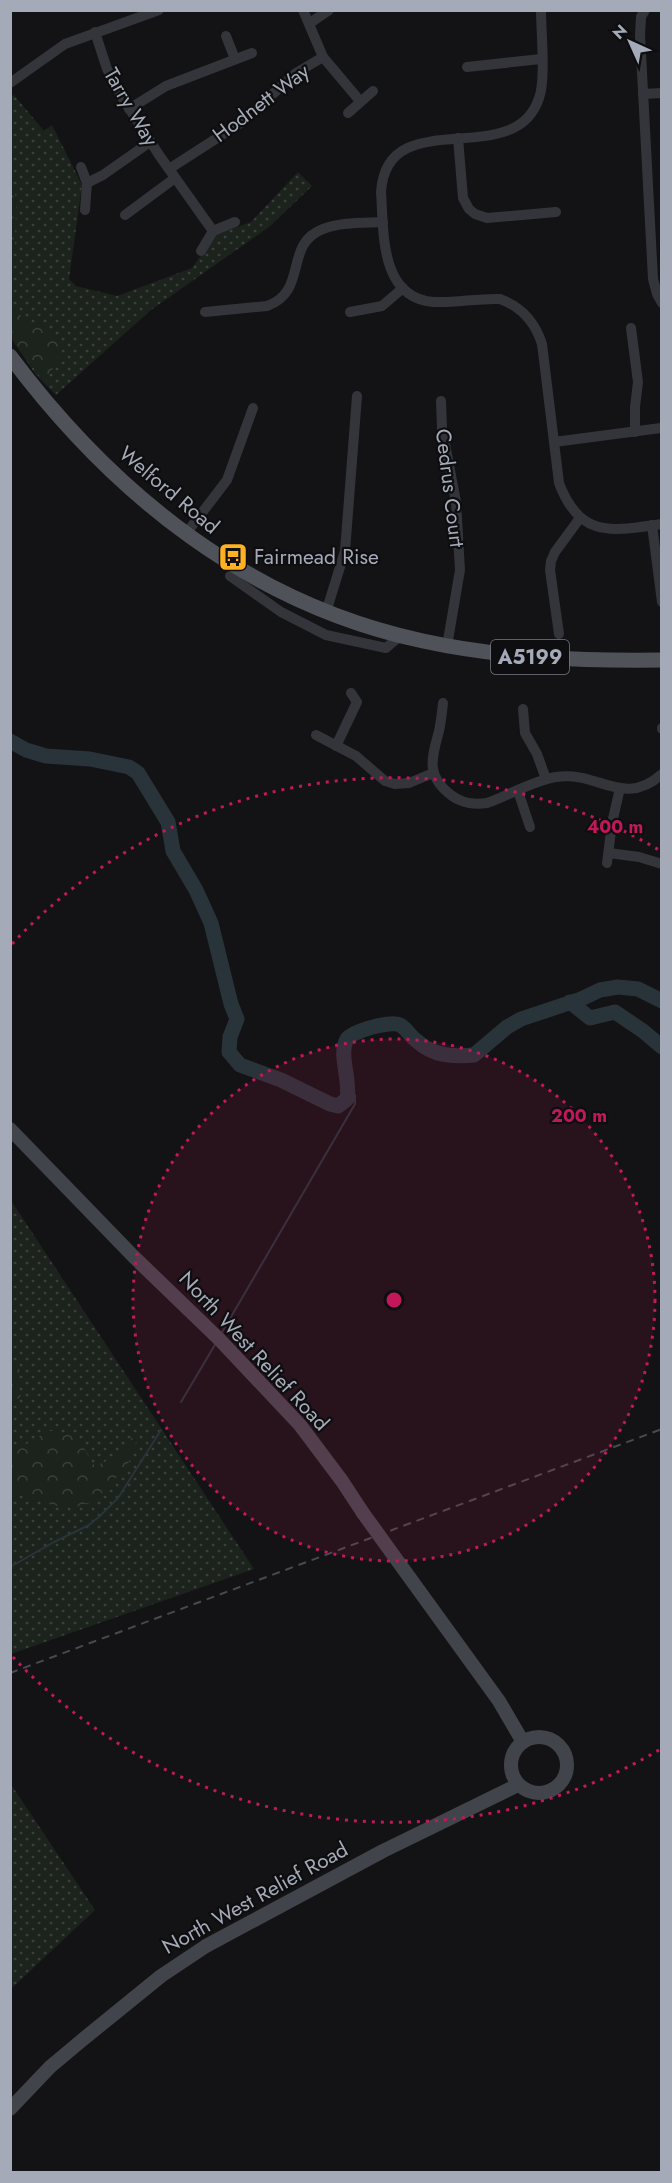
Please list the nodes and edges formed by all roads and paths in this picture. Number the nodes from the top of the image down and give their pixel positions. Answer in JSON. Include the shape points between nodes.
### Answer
{"nodes":[{"id":1,"x":159,"y":10,"type":"edge"},
{"id":2,"x":303,"y":10,"type":"edge"},
{"id":3,"x":329,"y":10,"type":"edge"},
{"id":4,"x":542,"y":10,"type":"edge"},
{"id":5,"x":645,"y":10,"type":"edge"},
{"id":6,"x":310,"y":23,"type":"junction"},
{"id":7,"x":95,"y":32,"type":"junction"},
{"id":8,"x":226,"y":36,"type":"dead end"},
{"id":9,"x":252,"y":53,"type":"dead end"},
{"id":10,"x":323,"y":57,"type":"junction"},
{"id":11,"x":235,"y":59,"type":"junction"},
{"id":12,"x":541,"y":59,"type":"junction"},
{"id":13,"x":467,"y":67,"type":"dead end"},
{"id":14,"x":10,"y":83,"type":"edge"},
{"id":15,"x":373,"y":91,"type":"dead end"},
{"id":16,"x":662,"y":93,"type":"edge"},
{"id":17,"x":644,"y":94,"type":"junction"},
{"id":18,"x":360,"y":101,"type":"junction"},
{"id":19,"x":129,"y":109,"type":"junction"},
{"id":20,"x":348,"y":114,"type":"dead end"},
{"id":21,"x":458,"y":138,"type":"junction"},
{"id":22,"x":150,"y":142,"type":"junction"},
{"id":23,"x":81,"y":166,"type":"dead end"},
{"id":24,"x":172,"y":174,"type":"junction"},
{"id":25,"x":87,"y":183,"type":"junction"},
{"id":26,"x":85,"y":210,"type":"dead end"},
{"id":27,"x":556,"y":212,"type":"dead end"},
{"id":28,"x":124,"y":215,"type":"dead end"},
{"id":29,"x":235,"y":222,"type":"dead end"},
{"id":30,"x":383,"y":222,"type":"junction"},
{"id":31,"x":213,"y":231,"type":"junction"},
{"id":32,"x":656,"y":249,"type":"edge"},
{"id":33,"x":201,"y":251,"type":"dead end"},
{"id":34,"x":403,"y":288,"type":"junction"},
{"id":35,"x":662,"y":303,"type":"edge"},
{"id":36,"x":205,"y":312,"type":"dead end"},
{"id":37,"x":350,"y":312,"type":"dead end"},
{"id":38,"x":631,"y":328,"type":"dead end"},
{"id":39,"x":10,"y":356,"type":"edge"},
{"id":40,"x":357,"y":396,"type":"dead end"},
{"id":41,"x":441,"y":400,"type":"dead end"},
{"id":42,"x":253,"y":408,"type":"dead end"},
{"id":43,"x":661,"y":428,"type":"edge"},
{"id":44,"x":635,"y":432,"type":"junction"},
{"id":45,"x":554,"y":442,"type":"junction"},
{"id":46,"x":580,"y":518,"type":"junction"},
{"id":47,"x":657,"y":525,"type":"edge"},
{"id":48,"x":185,"y":535,"type":"junction"},
{"id":49,"x":230,"y":576,"type":"dead end"},
{"id":50,"x":287,"y":595,"type":"junction"},
{"id":51,"x":662,"y":602,"type":"edge"},
{"id":52,"x":281,"y":612,"type":"junction"},
{"id":53,"x":326,"y":612,"type":"junction"},
{"id":54,"x":559,"y":634,"type":"dead end"},
{"id":55,"x":400,"y":636,"type":"junction"},
{"id":56,"x":447,"y":646,"type":"junction"},
{"id":57,"x":662,"y":660,"type":"edge"},
{"id":58,"x":351,"y":693,"type":"dead end"},
{"id":59,"x":442,"y":703,"type":"dead end"},
{"id":60,"x":523,"y":709,"type":"dead end"},
{"id":61,"x":316,"y":735,"type":"dead end"},
{"id":62,"x":336,"y":746,"type":"junction"},
{"id":63,"x":433,"y":773,"type":"junction"},
{"id":64,"x":662,"y":774,"type":"edge"},
{"id":65,"x":546,"y":779,"type":"junction"},
{"id":66,"x":620,"y":788,"type":"junction"},
{"id":67,"x":518,"y":790,"type":"junction"},
{"id":68,"x":530,"y":827,"type":"dead end"},
{"id":69,"x":662,"y":864,"type":"edge"},
{"id":70,"x":10,"y":1130,"type":"edge"},
{"id":71,"x":523,"y":1742,"type":"junction"},
{"id":72,"x":518,"y":1785,"type":"junction"},
{"id":73,"x":10,"y":2109,"type":"edge"}],
"edges":[{"from":1,"to":7,"type":"street"},
{"from":2,"to":6,"type":"street"},
{"from":3,"to":6,"type":"street"},
{"from":4,"to":12,"type":"street"},
{"from":5,"to":17,"type":"street","via":[[640,34]]},
{"from":6,"to":10,"type":"street"},
{"from":7,"to":14,"type":"street","via":[[65,44]]},
{"from":7,"to":19,"type":"street","name":"Tarry Way","via":[[107,69]]},
{"from":8,"to":11,"type":"street"},
{"from":9,"to":11,"type":"street"},
{"from":10,"to":18,"type":"street"},
{"from":10,"to":24,"type":"street","name":"Hodnett Way","via":[[296,73],[242,122]]},
{"from":11,"to":19,"type":"street","via":[[166,86]]},
{"from":12,"to":13,"type":"street"},
{"from":12,"to":21,"type":"street","via":[[542,88],[536,108],[520,126],[499,134]]},
{"from":15,"to":18,"type":"street"},
{"from":16,"to":17,"type":"street"},
{"from":17,"to":32,"type":"street"},
{"from":18,"to":20,"type":"street"},
{"from":19,"to":22,"type":"street","name":"Tarry Way"},
{"from":21,"to":27,"type":"street","via":[[463,198],[475,214],[487,218]]},
{"from":21,"to":30,"type":"street","via":[[415,144],[396,156],[382,182]]},
{"from":22,"to":24,"type":"street","name":"Tarry Way"},
{"from":22,"to":25,"type":"street"},
{"from":23,"to":25,"type":"street"},
{"from":24,"to":28,"type":"street"},
{"from":24,"to":31,"type":"street","name":"Tarry Way"},
{"from":25,"to":26,"type":"street"},
{"from":29,"to":31,"type":"street"},
{"from":30,"to":34,"type":"street","via":[[388,263]]},
{"from":30,"to":36,"type":"street","via":[[325,228],[308,237],[297,255],[288,292],[275,303]]},
{"from":31,"to":33,"type":"street"},
{"from":32,"to":35,"type":"street","via":[[653,279]]},
{"from":34,"to":37,"type":"street","via":[[382,306]]},
{"from":34,"to":45,"type":"street","via":[[434,302],[500,299],[527,315],[542,344]]},
{"from":38,"to":44,"type":"street","via":[[638,382]]},
{"from":39,"to":48,"type":"main road","name":"Welford Road","number":"A5199","via":[[108,468]]},
{"from":40,"to":53,"type":"street","via":[[345,551]]},
{"from":41,"to":56,"type":"street","name":"Cedrus Court","via":[[442,428],[456,502],[460,570]]},
{"from":42,"to":48,"type":"street","via":[[227,480]]},
{"from":43,"to":44,"type":"street"},
{"from":44,"to":45,"type":"street"},
{"from":45,"to":46,"type":"street","via":[[560,483],[567,502]]},
{"from":46,"to":47,"type":"street","via":[[607,529]]},
{"from":46,"to":54,"type":"street","via":[[551,561]]},
{"from":47,"to":51,"type":"street"},
{"from":48,"to":50,"type":"main road","name":"Welford Road","number":"A5199"},
{"from":49,"to":52,"type":"street"},
{"from":50,"to":52,"type":"street"},
{"from":50,"to":53,"type":"main road","name":"Welford Road","number":"A5199"},
{"from":52,"to":55,"type":"street","via":[[326,635],[362,644],[386,648]]},
{"from":53,"to":55,"type":"main road","name":"Welford Road","number":"A5199"},
{"from":55,"to":56,"type":"main road","name":"Welford Road","number":"A5199"},
{"from":56,"to":57,"type":"main road","name":"Welford Road","number":"A5199","via":[[564,659]]},
{"from":58,"to":62,"type":"street","via":[[357,702]]},
{"from":59,"to":63,"type":"street"},
{"from":60,"to":65,"type":"street","via":[[525,733]]},
{"from":61,"to":62,"type":"street"},
{"from":62,"to":63,"type":"street","via":[[363,762],[377,777],[395,784]]},
{"from":63,"to":67,"type":"street","via":[[448,793],[471,803],[487,803]]},
{"from":64,"to":66,"type":"street","via":[[642,788]]},
{"from":65,"to":66,"type":"street","via":[[575,777]]},
{"from":65,"to":67,"type":"street"},
{"from":66,"to":69,"type":"street","via":[[608,858],[639,857]]},
{"from":67,"to":68,"type":"street"},
{"from":70,"to":71,"type":"street","name":"North West Relief Road","bridge":true,"via":[[300,1425],[499,1701]]},
{"from":71,"to":72,"type":"street","via":[[512,1757],[512,1776]]},
{"from":71,"to":72,"type":"street","via":[[531,1738],[549,1739],[563,1751],[567,1769],[559,1785],[551,1790],[533,1793]]},
{"from":72,"to":73,"type":"street","name":"North West Relief Road","via":[[383,1851],[206,1946],[81,2041]]}]}
